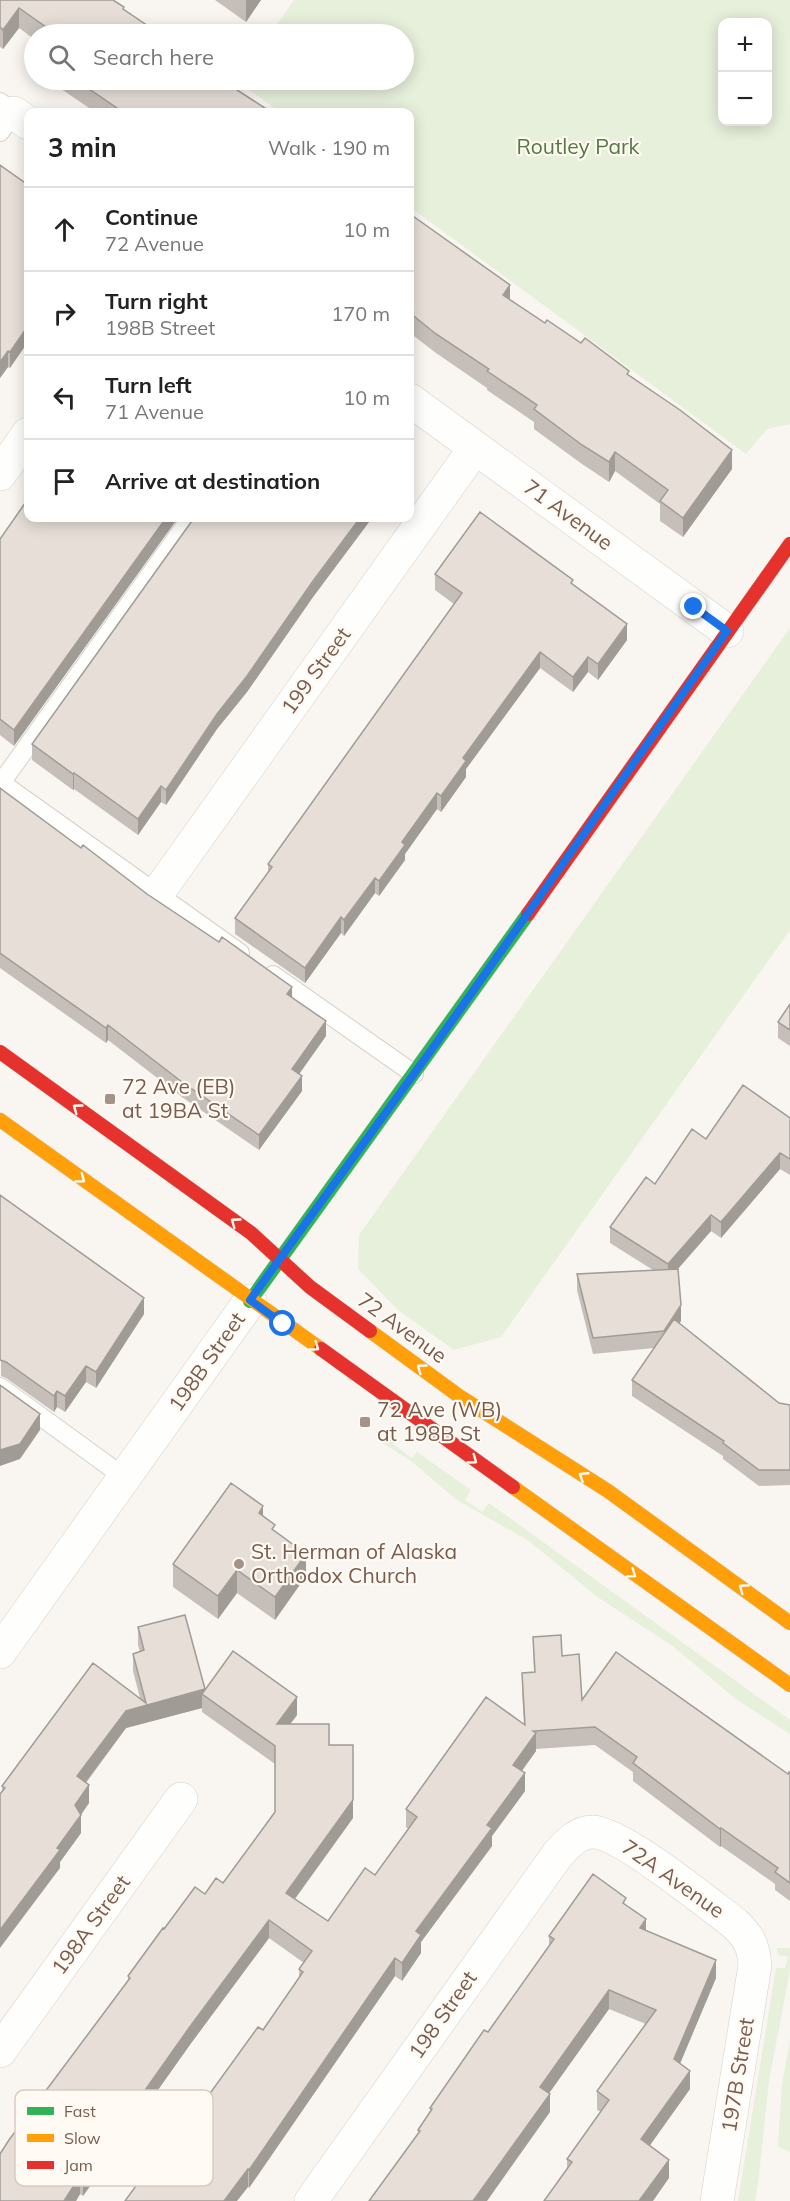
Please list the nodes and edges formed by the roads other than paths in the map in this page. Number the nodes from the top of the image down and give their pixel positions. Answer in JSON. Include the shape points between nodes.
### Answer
{"nodes":[{"id":1,"x":414,"y":403,"type":"edge"},
{"id":2,"x":24,"y":440,"type":"edge"},
{"id":3,"x":476,"y":448,"type":"junction"},
{"id":4,"x":0,"y":474,"type":"edge"},
{"id":5,"x":188,"y":522,"type":"edge"},
{"id":6,"x":790,"y":544,"type":"edge"},
{"id":7,"x":727,"y":631,"type":"junction"},
{"id":8,"x":1,"y":783,"type":"edge"},
{"id":9,"x":157,"y":894,"type":"junction"},
{"id":10,"x":0,"y":1052,"type":"edge"},
{"id":11,"x":414,"y":1074,"type":"junction"},
{"id":12,"x":0,"y":1120,"type":"edge"},
{"id":13,"x":279,"y":1260,"type":"junction"},
{"id":14,"x":250,"y":1300,"type":"junction"},
{"id":15,"x":0,"y":1387,"type":"edge"},
{"id":16,"x":124,"y":1477,"type":"junction"},
{"id":17,"x":790,"y":1623,"type":"edge"},
{"id":18,"x":0,"y":1652,"type":"edge"},
{"id":19,"x":790,"y":1685,"type":"edge"},
{"id":20,"x":181,"y":1799,"type":"dead end"},
{"id":21,"x":581,"y":1835,"type":"joint"},
{"id":22,"x":754,"y":1948,"type":"joint"},
{"id":23,"x":0,"y":2051,"type":"edge"},
{"id":24,"x":311,"y":2201,"type":"edge"},
{"id":25,"x":717,"y":2201,"type":"edge"}],
"edges":[{"from":1,"to":3,"type":"street","name":"71 Avenue"},
{"from":2,"to":4,"type":"street"},
{"from":3,"to":7,"type":"street","name":"71 Avenue"},
{"from":3,"to":9,"type":"street","name":"199 Street"},
{"from":5,"to":8,"type":"lane"},
{"from":6,"to":7,"type":"main road","name":"198B Street"},
{"from":7,"to":11,"type":"main road","name":"198B Street"},
{"from":8,"to":9,"type":"lane"},
{"from":9,"to":11,"type":"lane"},
{"from":13,"to":10,"type":"main road","name":"72 Avenue","one_way":true,"via":[[251,1233]]},
{"from":11,"to":13,"type":"main road","name":"198B Street"},
{"from":12,"to":14,"type":"main road","one_way":true},
{"from":13,"to":14,"type":"main road","name":"198B Street"},
{"from":17,"to":13,"type":"main road","name":"72 Avenue","one_way":true,"via":[[608,1491],[459,1396],[319,1294]]},
{"from":14,"to":16,"type":"street","name":"198B Street"},
{"from":14,"to":19,"type":"main road","one_way":true},
{"from":15,"to":16,"type":"lane"},
{"from":16,"to":18,"type":"street","name":"198B Street"},
{"from":20,"to":23,"type":"street","name":"198A Street"},
{"from":21,"to":22,"type":"street","name":"72A Avenue","via":[[600,1832],[626,1844],[734,1923]]},
{"from":21,"to":24,"type":"street","name":"198 Street","via":[[570,1841],[552,1862]]},
{"from":22,"to":25,"type":"street","name":"197B Street","via":[[755,1965]]}]}
